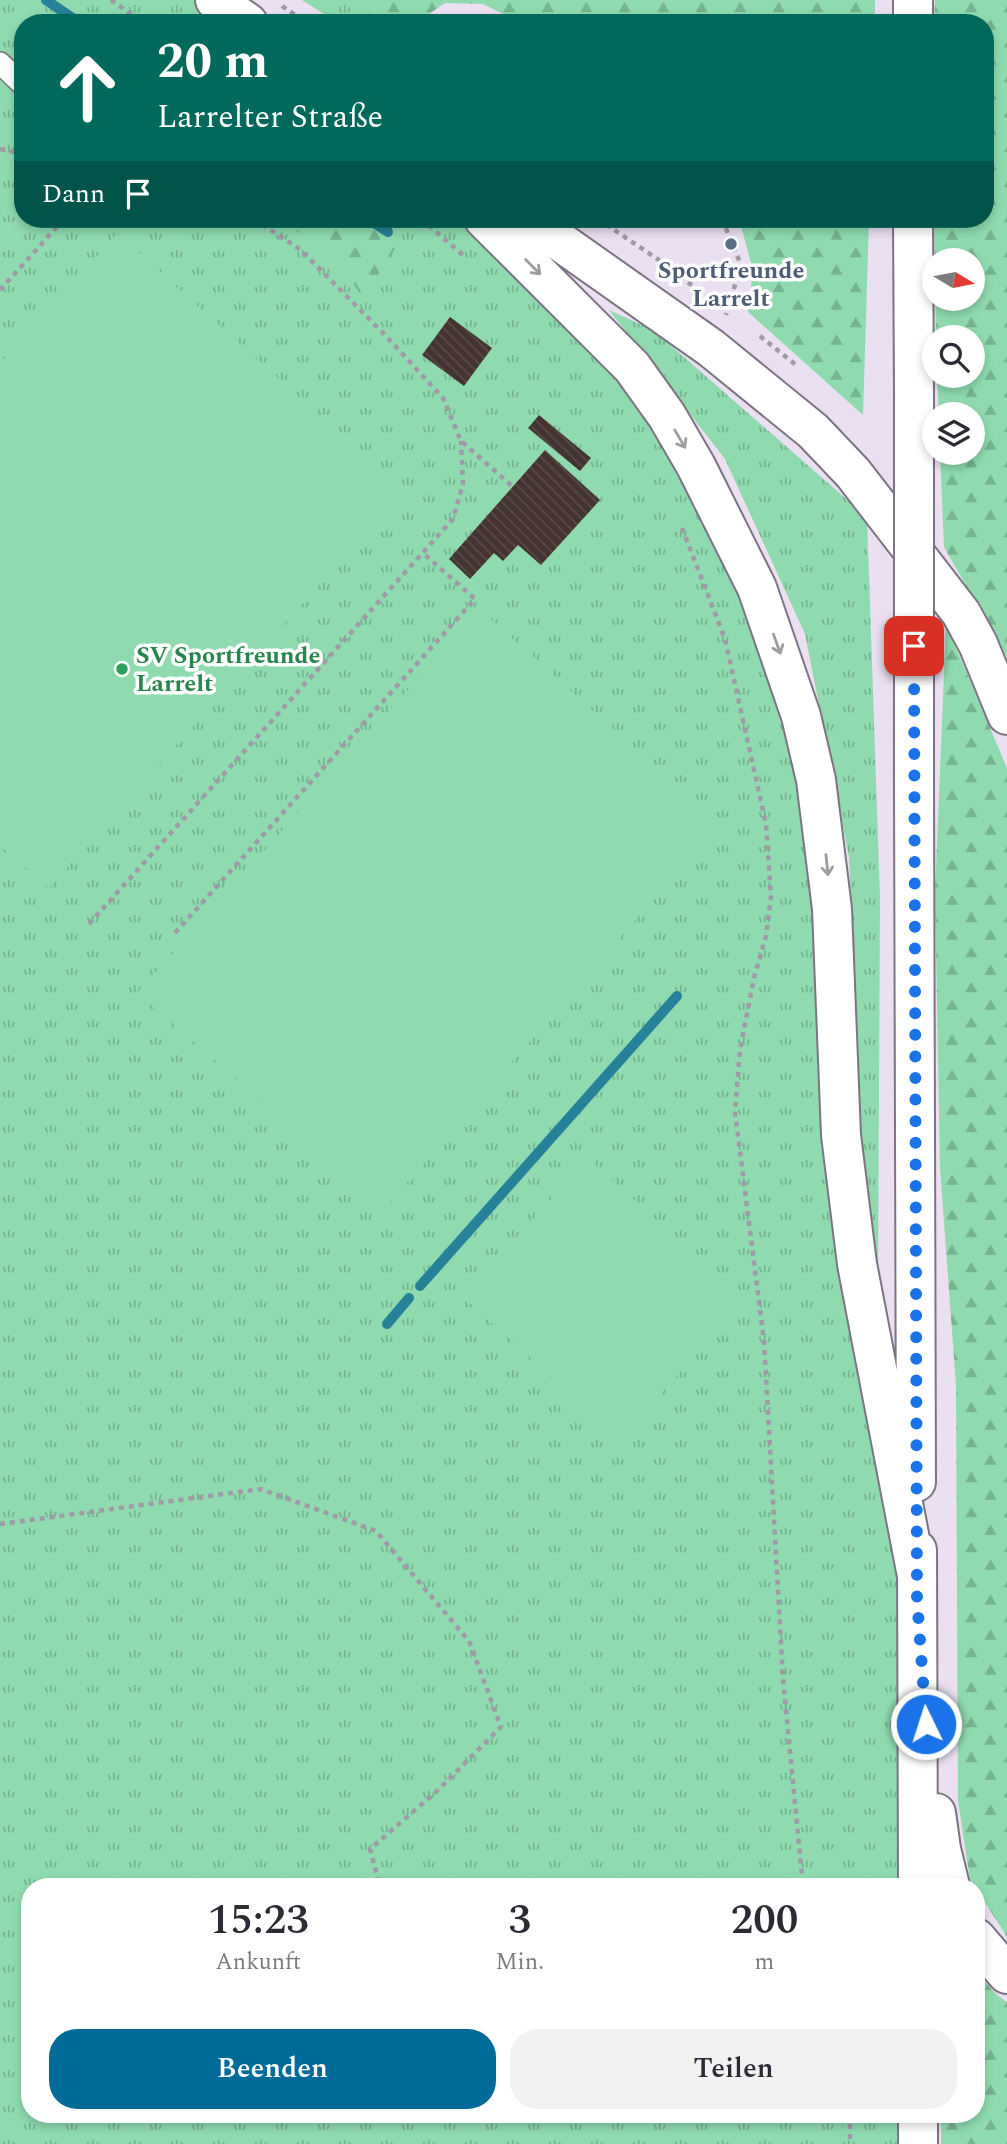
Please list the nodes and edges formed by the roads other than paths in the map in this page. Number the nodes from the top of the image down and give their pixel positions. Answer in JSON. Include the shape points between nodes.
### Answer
{"nodes":[{"id":1,"x":215,"y":0,"type":"edge"},
{"id":2,"x":235,"y":14,"type":"edge"},
{"id":3,"x":0,"y":63,"type":"edge"},
{"id":4,"x":14,"y":76,"type":"edge"},
{"id":5,"x":493,"y":228,"type":"edge"},
{"id":6,"x":541,"y":228,"type":"edge"},
{"id":7,"x":913,"y":228,"type":"edge"},
{"id":8,"x":1007,"y":715,"type":"edge"},
{"id":9,"x":917,"y":1587,"type":"junction"},
{"id":10,"x":918,"y":1878,"type":"edge"},
{"id":11,"x":948,"y":1878,"type":"edge"},
{"id":12,"x":985,"y":1948,"type":"edge"},
{"id":13,"x":1007,"y":1974,"type":"edge"},
{"id":14,"x":918,"y":2123,"type":"edge"},
{"id":15,"x":918,"y":2144,"type":"edge"}],
"edges":[{"from":1,"to":2,"type":"main road"},
{"from":3,"to":4,"type":"lane"},
{"from":5,"to":9,"type":"main road","one_way":true,"via":[[632,367],[667,416],[757,589],[802,716],[816,780],[829,884],[841,1135],[857,1264]]},
{"from":6,"to":8,"type":"main road","via":[[711,348],[813,431],[853,473],[961,613]]},
{"from":7,"to":9,"type":"main road","bridge":true},
{"from":9,"to":10,"type":"main road"},
{"from":9,"to":11,"type":"main road","via":[[928,1749]]},
{"from":12,"to":13,"type":"main road"},
{"from":14,"to":15,"type":"main road"}]}
